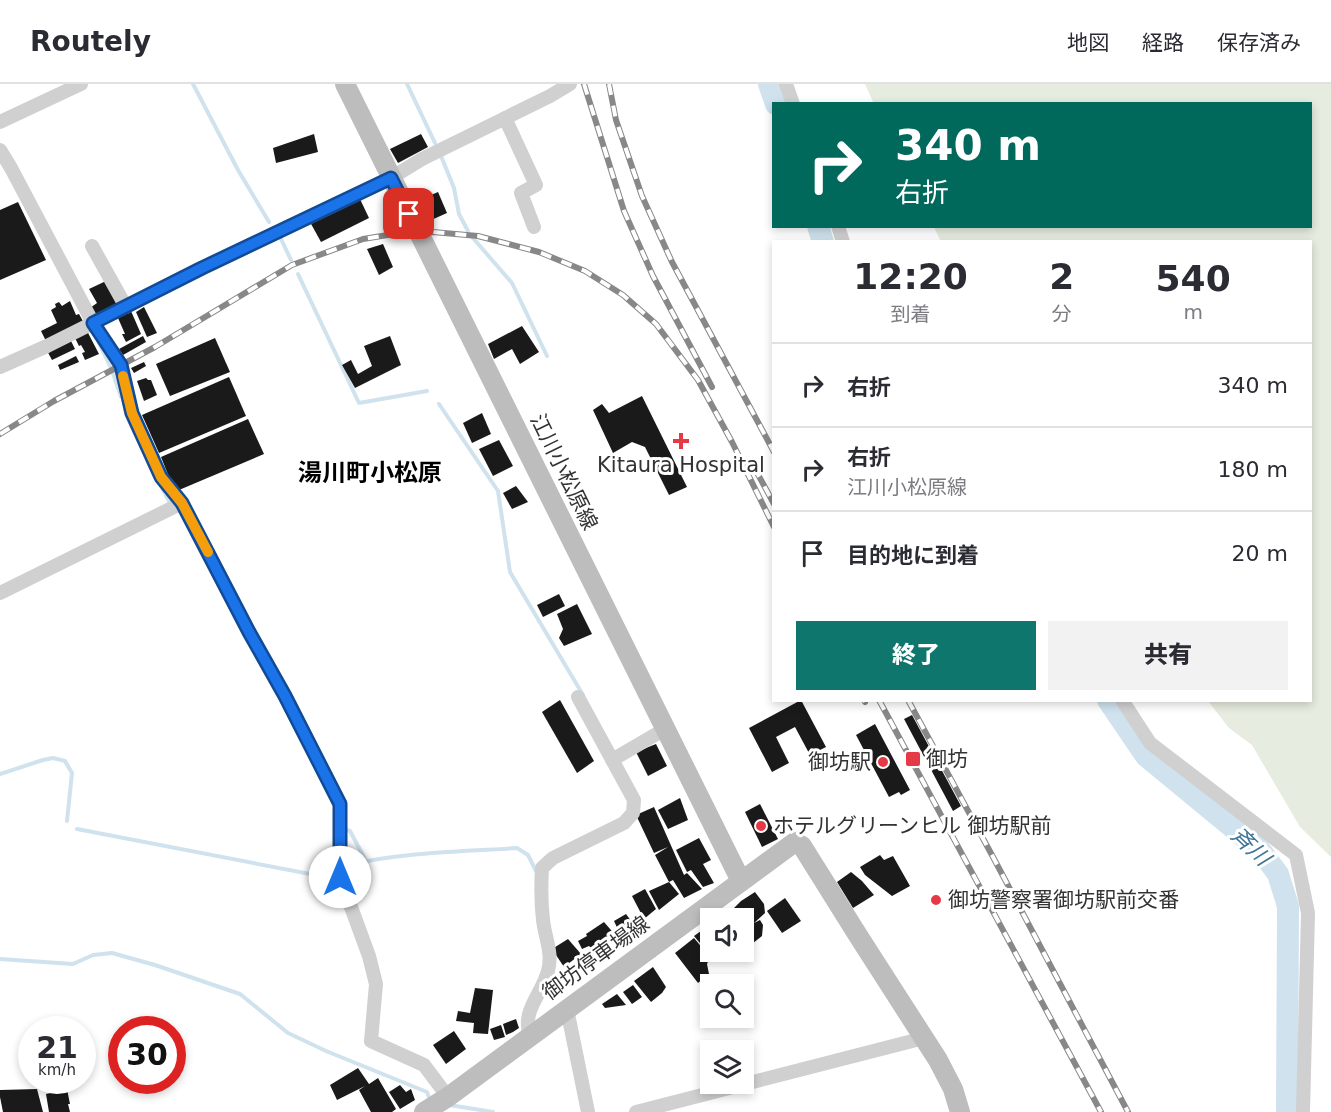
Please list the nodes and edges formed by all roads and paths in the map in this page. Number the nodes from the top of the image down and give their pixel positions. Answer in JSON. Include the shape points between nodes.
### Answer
{"nodes":[{"id":1,"x":81,"y":84,"type":"edge"},
{"id":2,"x":345,"y":84,"type":"edge"},
{"id":3,"x":570,"y":84,"type":"edge"},
{"id":4,"x":786,"y":84,"type":"edge"},
{"id":5,"x":792,"y":102,"type":"edge"},
{"id":6,"x":505,"y":118,"type":"junction"},
{"id":7,"x":0,"y":122,"type":"edge"},
{"id":8,"x":0,"y":150,"type":"edge"},
{"id":9,"x":391,"y":178,"type":"junction"},
{"id":10,"x":534,"y":227,"type":"dead end"},
{"id":11,"x":92,"y":246,"type":"dead end"},
{"id":12,"x":126,"y":307,"type":"junction"},
{"id":13,"x":93,"y":323,"type":"junction"},
{"id":14,"x":0,"y":367,"type":"edge"},
{"id":15,"x":182,"y":503,"type":"junction"},
{"id":16,"x":0,"y":592,"type":"edge"},
{"id":17,"x":578,"y":697,"type":"dead end"},
{"id":18,"x":1123,"y":702,"type":"edge"},
{"id":19,"x":665,"y":729,"type":"junction"},
{"id":20,"x":612,"y":760,"type":"junction"},
{"id":21,"x":741,"y":881,"type":"junction"},
{"id":22,"x":567,"y":1009,"type":"junction"},
{"id":23,"x":530,"y":1037,"type":"junction"},
{"id":24,"x":924,"y":1038,"type":"junction"},
{"id":25,"x":448,"y":1097,"type":"junction"},
{"id":26,"x":424,"y":1112,"type":"edge"},
{"id":27,"x":588,"y":1112,"type":"edge"},
{"id":28,"x":636,"y":1112,"type":"edge"},
{"id":29,"x":960,"y":1112,"type":"edge"},
{"id":30,"x":1303,"y":1112,"type":"edge"}],
"edges":[{"from":1,"to":7,"type":"street"},
{"from":2,"to":9,"type":"main road","name":"江川小松原線"},
{"from":3,"to":6,"type":"street"},
{"from":4,"to":5,"type":"street"},
{"from":6,"to":9,"type":"street"},
{"from":6,"to":10,"type":"street","via":[[536,185],[521,193]]},
{"from":8,"to":13,"type":"street"},
{"from":9,"to":12,"type":"street"},
{"from":9,"to":19,"type":"main road","name":"江川小松原線"},
{"from":11,"to":12,"type":"street"},
{"from":12,"to":13,"type":"street"},
{"from":13,"to":14,"type":"street"},
{"from":13,"to":15,"type":"street","via":[[121,365],[132,413],[161,477]]},
{"from":15,"to":16,"type":"street"},
{"from":15,"to":25,"type":"street","via":[[340,804],[340,877],[376,984],[371,1041],[424,1065]]},
{"from":17,"to":20,"type":"street"},
{"from":18,"to":30,"type":"street","via":[[1150,743],[1296,855],[1308,913]]},
{"from":19,"to":20,"type":"street"},
{"from":19,"to":21,"type":"main road","name":"江川小松原線"},
{"from":20,"to":23,"type":"street","via":[[634,800],[633,813],[624,823],[553,858],[543,868],[543,922],[550,954],[548,972],[529,1013],[526,1027]]},
{"from":21,"to":22,"type":"main road","name":"御坊停車場線"},
{"from":21,"to":24,"type":"main road","name":"御坊停車場線","via":[[795,842],[802,846]]},
{"from":22,"to":23,"type":"main road","name":"御坊停車場線"},
{"from":22,"to":27,"type":"street"},
{"from":23,"to":25,"type":"main road","name":"御坊停車場線"},
{"from":24,"to":28,"type":"street"},
{"from":24,"to":29,"type":"main road","via":[[953,1089]]},
{"from":25,"to":26,"type":"main road","name":"御坊停車場線"}]}
